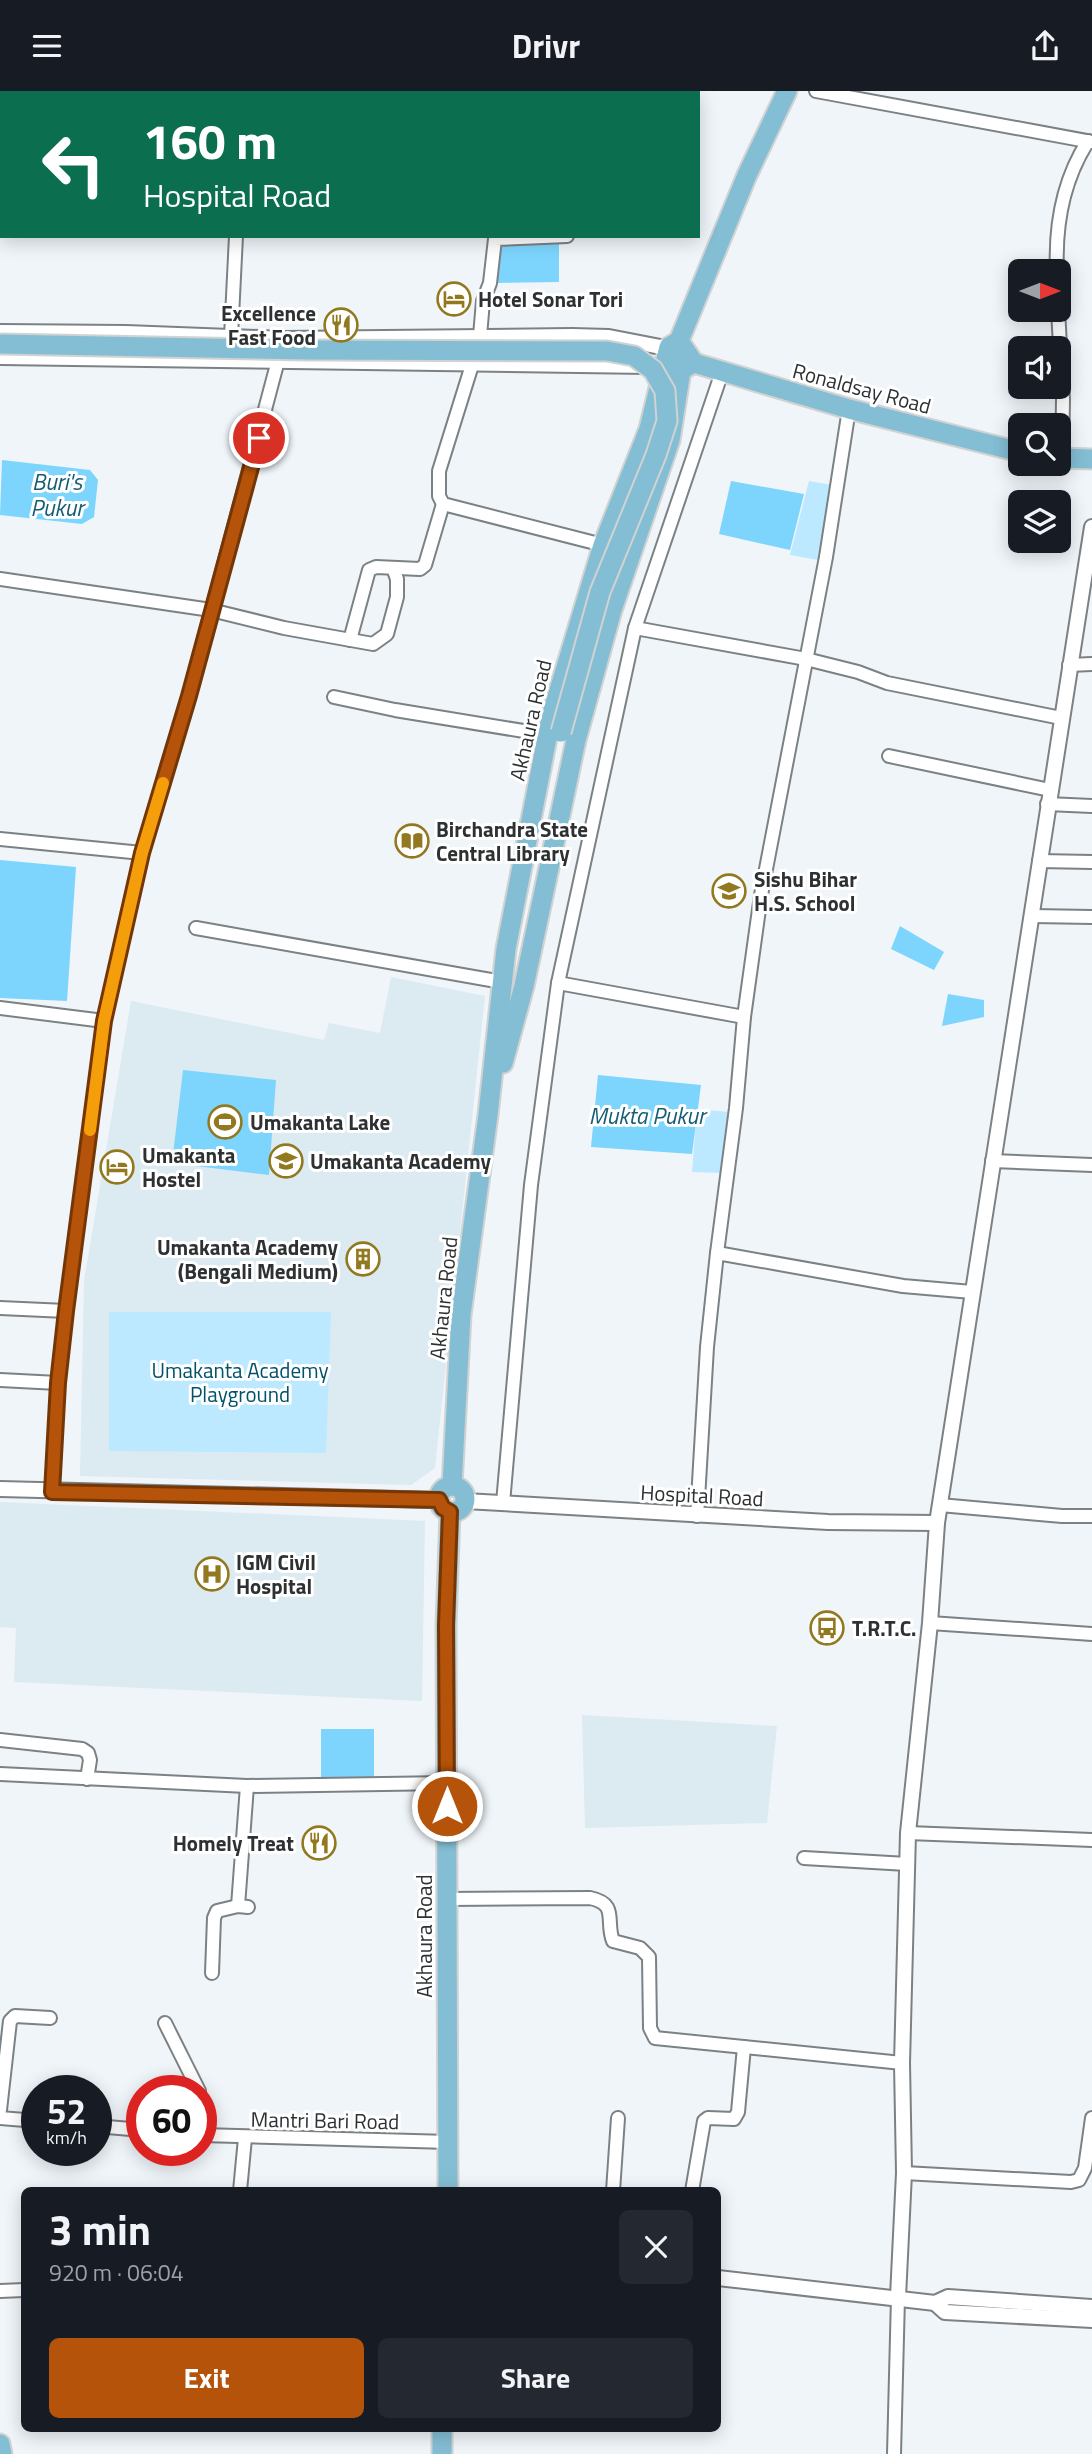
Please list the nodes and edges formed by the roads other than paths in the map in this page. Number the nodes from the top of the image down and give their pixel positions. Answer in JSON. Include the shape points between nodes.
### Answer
{"nodes":[{"id":1,"x":788,"y":91,"type":"edge"},
{"id":2,"x":818,"y":91,"type":"edge"},
{"id":3,"x":1090,"y":142,"type":"edge"},
{"id":4,"x":236,"y":238,"type":"edge"},
{"id":5,"x":519,"y":238,"type":"edge"},
{"id":6,"x":1057,"y":259,"type":"edge"},
{"id":7,"x":1059,"y":322,"type":"edge"},
{"id":8,"x":0,"y":332,"type":"edge"},
{"id":9,"x":480,"y":336,"type":"junction"},
{"id":10,"x":231,"y":337,"type":"junction"},
{"id":11,"x":284,"y":339,"type":"junction"},
{"id":12,"x":0,"y":344,"type":"edge"},
{"id":13,"x":0,"y":357,"type":"edge"},
{"id":14,"x":679,"y":357,"type":"junction"},
{"id":15,"x":278,"y":361,"type":"junction"},
{"id":16,"x":472,"y":365,"type":"junction"},
{"id":17,"x":723,"y":372,"type":"junction"},
{"id":18,"x":849,"y":409,"type":"junction"},
{"id":19,"x":1062,"y":413,"type":"edge"},
{"id":20,"x":1008,"y":449,"type":"edge"},
{"id":21,"x":1071,"y":458,"type":"edge"},
{"id":22,"x":1092,"y":459,"type":"edge"},
{"id":23,"x":443,"y":504,"type":"junction"},
{"id":24,"x":1092,"y":527,"type":"edge"},
{"id":25,"x":603,"y":545,"type":"junction"},
{"id":26,"x":393,"y":568,"type":"junction"},
{"id":27,"x":0,"y":579,"type":"edge"},
{"id":28,"x":211,"y":610,"type":"junction"},
{"id":29,"x":635,"y":628,"type":"junction"},
{"id":30,"x":350,"y":640,"type":"junction"},
{"id":31,"x":806,"y":659,"type":"junction"},
{"id":32,"x":1092,"y":664,"type":"edge"},
{"id":33,"x":1069,"y":665,"type":"junction"},
{"id":34,"x":334,"y":697,"type":"dead end"},
{"id":35,"x":1061,"y":718,"type":"junction"},
{"id":36,"x":554,"y":734,"type":"junction"},
{"id":37,"x":889,"y":756,"type":"dead end"},
{"id":38,"x":1048,"y":797,"type":"junction"},
{"id":39,"x":1092,"y":806,"type":"edge"},
{"id":40,"x":0,"y":839,"type":"edge"},
{"id":41,"x":142,"y":853,"type":"junction"},
{"id":42,"x":1038,"y":861,"type":"junction"},
{"id":43,"x":1092,"y":862,"type":"edge"},
{"id":44,"x":1032,"y":916,"type":"junction"},
{"id":45,"x":1092,"y":917,"type":"edge"},
{"id":46,"x":196,"y":928,"type":"dead end"},
{"id":47,"x":502,"y":982,"type":"junction"},
{"id":48,"x":558,"y":983,"type":"junction"},
{"id":49,"x":0,"y":1008,"type":"edge"},
{"id":50,"x":744,"y":1017,"type":"junction"},
{"id":51,"x":104,"y":1021,"type":"junction"},
{"id":52,"x":488,"y":1115,"type":"junction"},
{"id":53,"x":992,"y":1161,"type":"junction"},
{"id":54,"x":1092,"y":1165,"type":"edge"},
{"id":55,"x":717,"y":1253,"type":"junction"},
{"id":56,"x":972,"y":1292,"type":"junction"},
{"id":57,"x":0,"y":1308,"type":"edge"},
{"id":58,"x":66,"y":1311,"type":"junction"},
{"id":59,"x":0,"y":1380,"type":"edge"},
{"id":60,"x":58,"y":1383,"type":"junction"},
{"id":61,"x":0,"y":1489,"type":"edge"},
{"id":62,"x":52,"y":1492,"type":"junction"},
{"id":63,"x":451,"y":1500,"type":"junction"},
{"id":64,"x":503,"y":1503,"type":"junction"},
{"id":65,"x":940,"y":1505,"type":"junction"},
{"id":66,"x":697,"y":1516,"type":"junction"},
{"id":67,"x":1092,"y":1516,"type":"edge"},
{"id":68,"x":937,"y":1523,"type":"junction"},
{"id":69,"x":930,"y":1623,"type":"junction"},
{"id":70,"x":1092,"y":1634,"type":"edge"},
{"id":71,"x":0,"y":1740,"type":"edge"},
{"id":72,"x":0,"y":1774,"type":"edge"},
{"id":73,"x":88,"y":1779,"type":"junction"},
{"id":74,"x":448,"y":1783,"type":"junction"},
{"id":75,"x":247,"y":1786,"type":"junction"},
{"id":76,"x":908,"y":1833,"type":"junction"},
{"id":77,"x":1092,"y":1840,"type":"edge"},
{"id":78,"x":804,"y":1858,"type":"dead end"},
{"id":79,"x":907,"y":1864,"type":"junction"},
{"id":80,"x":446,"y":1899,"type":"junction"},
{"id":81,"x":212,"y":1973,"type":"dead end"},
{"id":82,"x":50,"y":2018,"type":"dead end"},
{"id":83,"x":164,"y":2023,"type":"dead end"},
{"id":84,"x":744,"y":2047,"type":"junction"},
{"id":85,"x":902,"y":2063,"type":"junction"},
{"id":86,"x":192,"y":2075,"type":"edge"},
{"id":87,"x":0,"y":2110,"type":"edge"},
{"id":88,"x":0,"y":2118,"type":"edge"},
{"id":89,"x":618,"y":2118,"type":"dead end"},
{"id":90,"x":1092,"y":2118,"type":"edge"},
{"id":91,"x":21,"y":2120,"type":"edge"},
{"id":92,"x":217,"y":2136,"type":"edge"},
{"id":93,"x":245,"y":2138,"type":"junction"},
{"id":94,"x":449,"y":2142,"type":"junction"},
{"id":95,"x":904,"y":2173,"type":"junction"},
{"id":96,"x":240,"y":2187,"type":"edge"},
{"id":97,"x":448,"y":2187,"type":"edge"},
{"id":98,"x":613,"y":2187,"type":"edge"},
{"id":99,"x":693,"y":2187,"type":"edge"},
{"id":100,"x":721,"y":2278,"type":"edge"},
{"id":101,"x":21,"y":2290,"type":"edge"},
{"id":102,"x":0,"y":2291,"type":"edge"},
{"id":103,"x":898,"y":2297,"type":"junction"},
{"id":104,"x":935,"y":2303,"type":"junction"},
{"id":105,"x":1092,"y":2307,"type":"edge"},
{"id":106,"x":1092,"y":2320,"type":"edge"},
{"id":107,"x":442,"y":2432,"type":"edge"},
{"id":108,"x":0,"y":2444,"type":"edge"},
{"id":109,"x":2,"y":2454,"type":"edge"},
{"id":110,"x":442,"y":2454,"type":"edge"},
{"id":111,"x":894,"y":2454,"type":"edge"}],
"edges":[{"from":1,"to":14,"type":"main road","name":"Akhaura Road","via":[[747,175]]},
{"from":2,"to":3,"type":"street"},
{"from":3,"to":6,"type":"street","via":[[1075,163],[1060,216]]},
{"from":4,"to":10,"type":"street"},
{"from":5,"to":9,"type":"street","via":[[495,239]]},
{"from":7,"to":19,"type":"street"},
{"from":8,"to":10,"type":"street"},
{"from":9,"to":11,"type":"street"},
{"from":9,"to":14,"type":"street","via":[[609,337]]},
{"from":10,"to":11,"type":"street"},
{"from":11,"to":15,"type":"street"},
{"from":12,"to":36,"type":"main road","bridge":true,"via":[[607,351],[634,356],[653,370],[664,391],[667,421],[600,592]]},
{"from":13,"to":15,"type":"street"},
{"from":14,"to":16,"type":"street","via":[[619,367]]},
{"from":14,"to":17,"type":"main road","name":"Ronaldsay Road"},
{"from":14,"to":25,"type":"main road","name":"Akhaura Road"},
{"from":14,"to":52,"type":"main road","name":"Akhaura Road","via":[[670,440],[612,610],[576,740],[524,986]]},
{"from":15,"to":16,"type":"street"},
{"from":15,"to":28,"type":"street"},
{"from":16,"to":23,"type":"street","via":[[439,471]]},
{"from":17,"to":18,"type":"main road","name":"Ronaldsay Road"},
{"from":17,"to":29,"type":"street"},
{"from":18,"to":20,"type":"main road","name":"Ronaldsay Road"},
{"from":18,"to":31,"type":"street"},
{"from":21,"to":22,"type":"main road"},
{"from":23,"to":25,"type":"street"},
{"from":23,"to":26,"type":"street","via":[[425,565],[421,569]]},
{"from":24,"to":33,"type":"street"},
{"from":25,"to":36,"type":"main road","name":"Akhaura Road","via":[[568,657]]},
{"from":26,"to":30,"type":"street","via":[[369,570]]},
{"from":26,"to":30,"type":"street","via":[[397,597],[387,634],[373,644]]},
{"from":27,"to":28,"type":"street"},
{"from":28,"to":30,"type":"street"},
{"from":28,"to":41,"type":"street"},
{"from":29,"to":31,"type":"street"},
{"from":29,"to":48,"type":"street"},
{"from":31,"to":35,"type":"street","via":[[897,686]]},
{"from":31,"to":50,"type":"street","via":[[761,895]]},
{"from":32,"to":33,"type":"street"},
{"from":33,"to":35,"type":"street"},
{"from":34,"to":36,"type":"street"},
{"from":35,"to":38,"type":"street"},
{"from":36,"to":47,"type":"main road","name":"Akhaura Road"},
{"from":36,"to":52,"type":"main road"},
{"from":37,"to":38,"type":"street"},
{"from":38,"to":39,"type":"street"},
{"from":38,"to":42,"type":"street"},
{"from":40,"to":41,"type":"street"},
{"from":41,"to":51,"type":"street"},
{"from":42,"to":43,"type":"street"},
{"from":42,"to":44,"type":"street"},
{"from":44,"to":45,"type":"street"},
{"from":44,"to":53,"type":"street"},
{"from":46,"to":47,"type":"street"},
{"from":47,"to":52,"type":"main road","name":"Akhaura Road"},
{"from":48,"to":50,"type":"street"},
{"from":48,"to":64,"type":"street","via":[[531,1185]]},
{"from":49,"to":51,"type":"street"},
{"from":50,"to":55,"type":"street"},
{"from":51,"to":58,"type":"street"},
{"from":52,"to":63,"type":"main road","name":"Akhaura Road","via":[[461,1315]]},
{"from":53,"to":54,"type":"street"},
{"from":53,"to":56,"type":"street"},
{"from":55,"to":56,"type":"street","via":[[903,1286]]},
{"from":55,"to":66,"type":"street"},
{"from":56,"to":65,"type":"street"},
{"from":57,"to":58,"type":"street"},
{"from":58,"to":60,"type":"street"},
{"from":59,"to":60,"type":"street"},
{"from":60,"to":62,"type":"street"},
{"from":61,"to":62,"type":"street","name":"Hospital Road"},
{"from":62,"to":63,"type":"street","name":"Hospital Road"},
{"from":63,"to":64,"type":"street","name":"Hospital Road"},
{"from":63,"to":74,"type":"main road","name":"Akhaura Road","via":[[446,1625]]},
{"from":64,"to":66,"type":"street","name":"Hospital Road"},
{"from":65,"to":67,"type":"street"},
{"from":65,"to":68,"type":"street"},
{"from":66,"to":68,"type":"street","name":"Hospital Road"},
{"from":68,"to":69,"type":"street"},
{"from":69,"to":70,"type":"street"},
{"from":69,"to":76,"type":"street"},
{"from":71,"to":73,"type":"street","via":[[82,1749],[90,1760]]},
{"from":72,"to":73,"type":"street"},
{"from":73,"to":75,"type":"street"},
{"from":74,"to":75,"type":"street"},
{"from":74,"to":80,"type":"main road","name":"Akhaura Road"},
{"from":75,"to":81,"type":"street","via":[[243,1906],[217,1911]]},
{"from":76,"to":77,"type":"street"},
{"from":76,"to":79,"type":"street"},
{"from":78,"to":79,"type":"street"},
{"from":79,"to":85,"type":"street"},
{"from":80,"to":84,"type":"street","via":[[600,1900],[607,1905],[613,1941],[640,1948],[649,1957],[650,2028],[655,2038]]},
{"from":80,"to":94,"type":"main road","name":"Akhaura Road"},
{"from":82,"to":87,"type":"street","via":[[20,2015],[10,2021]]},
{"from":83,"to":86,"type":"street"},
{"from":84,"to":85,"type":"street"},
{"from":84,"to":99,"type":"street","via":[[738,2112],[734,2119],[704,2121]]},
{"from":85,"to":95,"type":"street"},
{"from":88,"to":91,"type":"street"},
{"from":89,"to":98,"type":"street"},
{"from":90,"to":95,"type":"street","via":[[1079,2180]]},
{"from":92,"to":93,"type":"street","name":"Mantri Bari Road"},
{"from":93,"to":94,"type":"street","name":"Mantri Bari Road"},
{"from":93,"to":96,"type":"street"},
{"from":94,"to":97,"type":"main road","name":"Akhaura Road"},
{"from":95,"to":103,"type":"street"},
{"from":100,"to":103,"type":"street"},
{"from":101,"to":102,"type":"street"},
{"from":103,"to":104,"type":"street"},
{"from":103,"to":111,"type":"street"},
{"from":104,"to":105,"type":"street","via":[[948,2297]]},
{"from":104,"to":106,"type":"street","via":[[944,2312]]},
{"from":107,"to":110,"type":"main road"},
{"from":108,"to":109,"type":"main road"}]}
